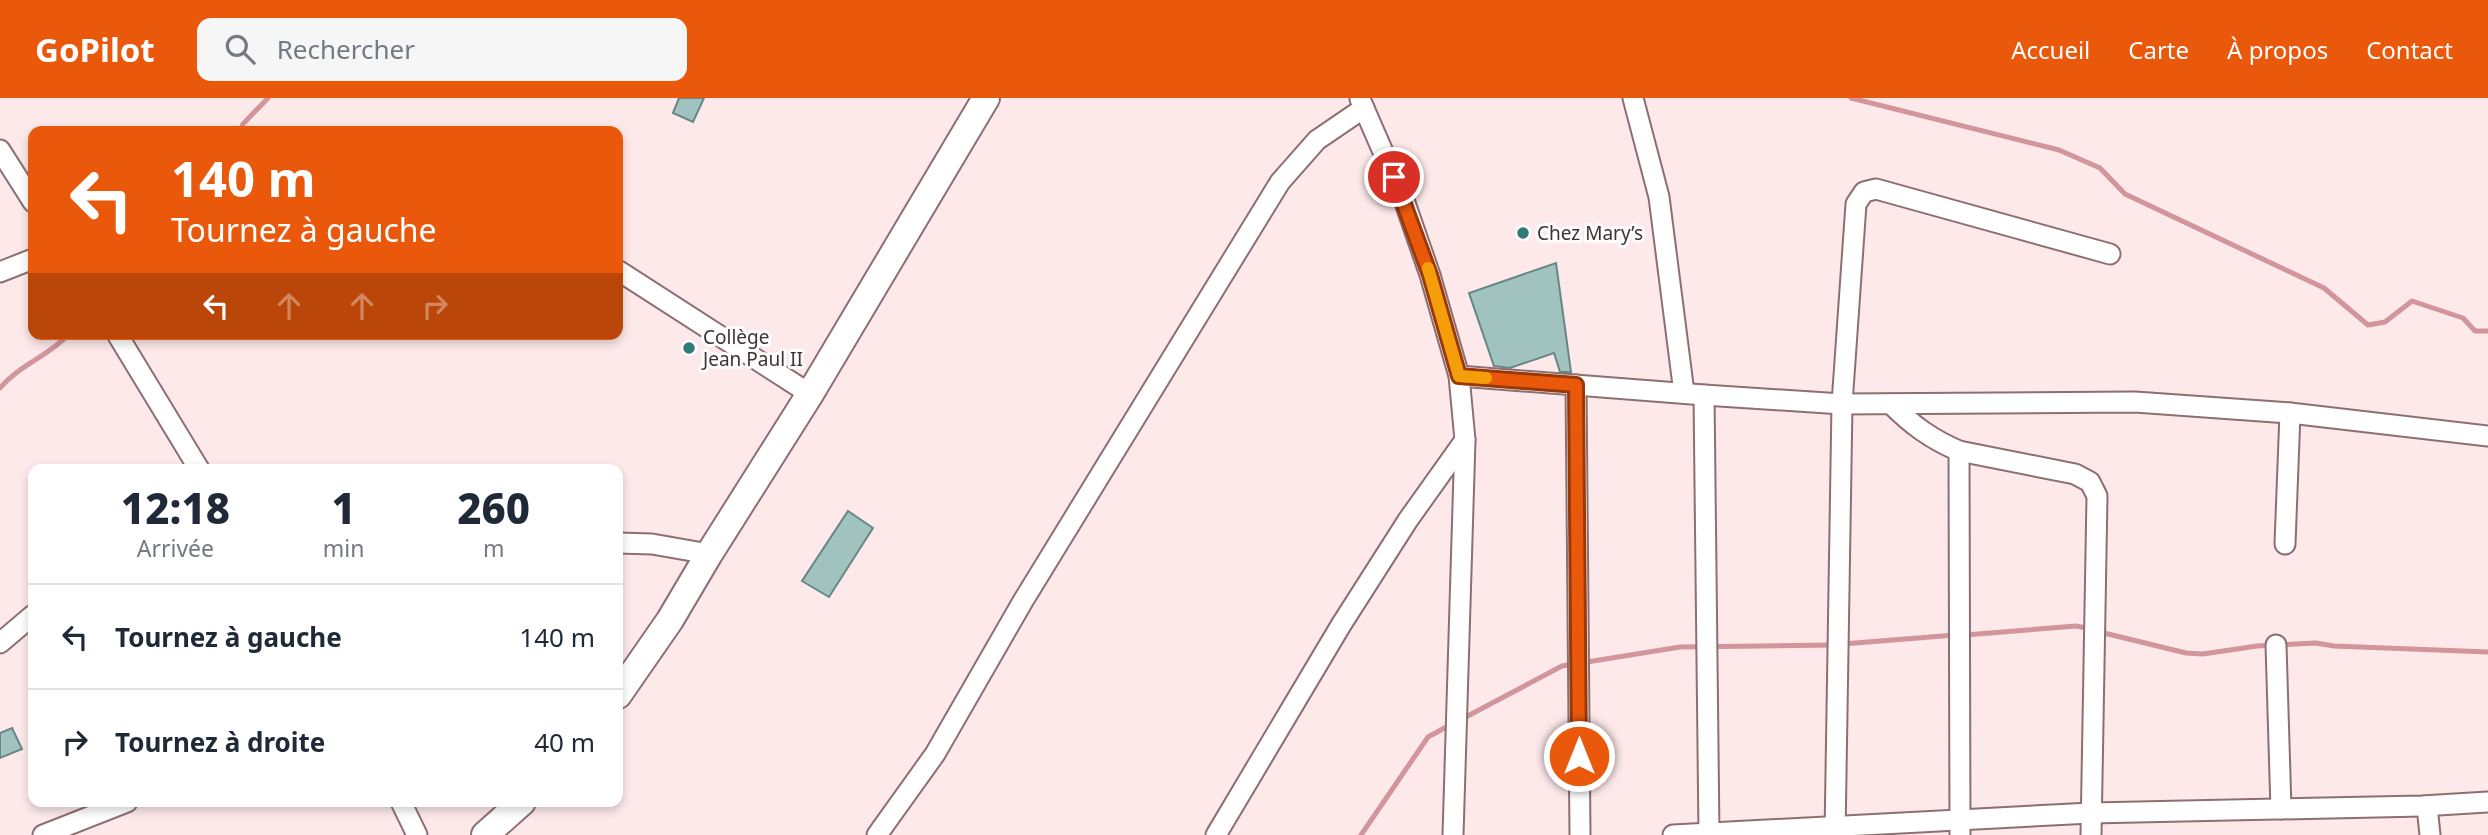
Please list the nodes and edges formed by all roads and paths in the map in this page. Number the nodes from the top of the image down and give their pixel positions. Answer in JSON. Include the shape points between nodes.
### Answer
{"nodes":[{"id":1,"x":986,"y":98,"type":"edge"},
{"id":2,"x":1633,"y":98,"type":"edge"},
{"id":3,"x":1362,"y":103,"type":"edge"},
{"id":4,"x":0,"y":150,"type":"edge"},
{"id":5,"x":28,"y":194,"type":"edge"},
{"id":6,"x":2110,"y":254,"type":"dead end"},
{"id":7,"x":28,"y":261,"type":"edge"},
{"id":8,"x":0,"y":272,"type":"edge"},
{"id":9,"x":623,"y":274,"type":"edge"},
{"id":10,"x":121,"y":340,"type":"edge"},
{"id":11,"x":1459,"y":376,"type":"junction"},
{"id":12,"x":1576,"y":385,"type":"junction"},
{"id":13,"x":810,"y":394,"type":"junction"},
{"id":14,"x":1694,"y":394,"type":"junction"},
{"id":15,"x":1842,"y":404,"type":"junction"},
{"id":16,"x":1891,"y":404,"type":"junction"},
{"id":17,"x":2290,"y":413,"type":"junction"},
{"id":18,"x":2488,"y":436,"type":"edge"},
{"id":19,"x":1465,"y":440,"type":"junction"},
{"id":20,"x":1959,"y":451,"type":"junction"},
{"id":21,"x":196,"y":464,"type":"edge"},
{"id":22,"x":623,"y":543,"type":"edge"},
{"id":23,"x":2285,"y":544,"type":"dead end"},
{"id":24,"x":709,"y":554,"type":"junction"},
{"id":25,"x":28,"y":619,"type":"edge"},
{"id":26,"x":0,"y":643,"type":"edge"},
{"id":27,"x":2276,"y":645,"type":"dead end"},
{"id":28,"x":623,"y":688,"type":"edge"},
{"id":29,"x":2488,"y":802,"type":"edge"},
{"id":30,"x":2427,"y":806,"type":"junction"},
{"id":31,"x":114,"y":807,"type":"edge"},
{"id":32,"x":403,"y":807,"type":"edge"},
{"id":33,"x":516,"y":807,"type":"edge"},
{"id":34,"x":2281,"y":809,"type":"junction"},
{"id":35,"x":2091,"y":813,"type":"junction"},
{"id":36,"x":1960,"y":827,"type":"edge"},
{"id":37,"x":1835,"y":830,"type":"edge"},
{"id":38,"x":1709,"y":834,"type":"edge"},
{"id":39,"x":43,"y":835,"type":"edge"},
{"id":40,"x":416,"y":835,"type":"edge"},
{"id":41,"x":485,"y":835,"type":"edge"},
{"id":42,"x":877,"y":835,"type":"edge"},
{"id":43,"x":1216,"y":835,"type":"edge"},
{"id":44,"x":1452,"y":835,"type":"edge"},
{"id":45,"x":1580,"y":835,"type":"edge"},
{"id":46,"x":1673,"y":835,"type":"edge"},
{"id":47,"x":2091,"y":835,"type":"edge"},
{"id":48,"x":2430,"y":835,"type":"edge"}],
"edges":[{"from":1,"to":13,"type":"main road"},
{"from":2,"to":14,"type":"street","via":[[1659,197]]},
{"from":3,"to":11,"type":"street","via":[[1404,200]]},
{"from":3,"to":42,"type":"street","via":[[1317,140],[1280,182],[1023,601],[935,754]]},
{"from":4,"to":5,"type":"street"},
{"from":6,"to":15,"type":"street","via":[[1876,189],[1864,192],[1856,204]]},
{"from":7,"to":8,"type":"street"},
{"from":9,"to":13,"type":"street"},
{"from":10,"to":21,"type":"street"},
{"from":11,"to":12,"type":"street"},
{"from":11,"to":19,"type":"street"},
{"from":12,"to":14,"type":"street"},
{"from":12,"to":45,"type":"street"},
{"from":13,"to":24,"type":"main road"},
{"from":14,"to":15,"type":"street"},
{"from":14,"to":38,"type":"street"},
{"from":15,"to":16,"type":"street"},
{"from":15,"to":37,"type":"street"},
{"from":16,"to":17,"type":"street","via":[[2135,402]]},
{"from":16,"to":20,"type":"street","via":[[1935,441]]},
{"from":17,"to":18,"type":"street"},
{"from":17,"to":23,"type":"street"},
{"from":19,"to":43,"type":"street","via":[[1356,601]]},
{"from":19,"to":44,"type":"street"},
{"from":20,"to":35,"type":"street","via":[[2075,474],[2090,482],[2097,496]]},
{"from":20,"to":36,"type":"street"},
{"from":22,"to":24,"type":"street"},
{"from":24,"to":28,"type":"main road"},
{"from":25,"to":26,"type":"street"},
{"from":27,"to":34,"type":"street"},
{"from":29,"to":30,"type":"street"},
{"from":30,"to":34,"type":"street"},
{"from":30,"to":48,"type":"street"},
{"from":31,"to":39,"type":"street"},
{"from":32,"to":40,"type":"street"},
{"from":33,"to":41,"type":"main road"},
{"from":34,"to":35,"type":"street"},
{"from":35,"to":36,"type":"street"},
{"from":35,"to":47,"type":"street"},
{"from":36,"to":37,"type":"street"},
{"from":37,"to":38,"type":"street"},
{"from":38,"to":46,"type":"street"}]}
